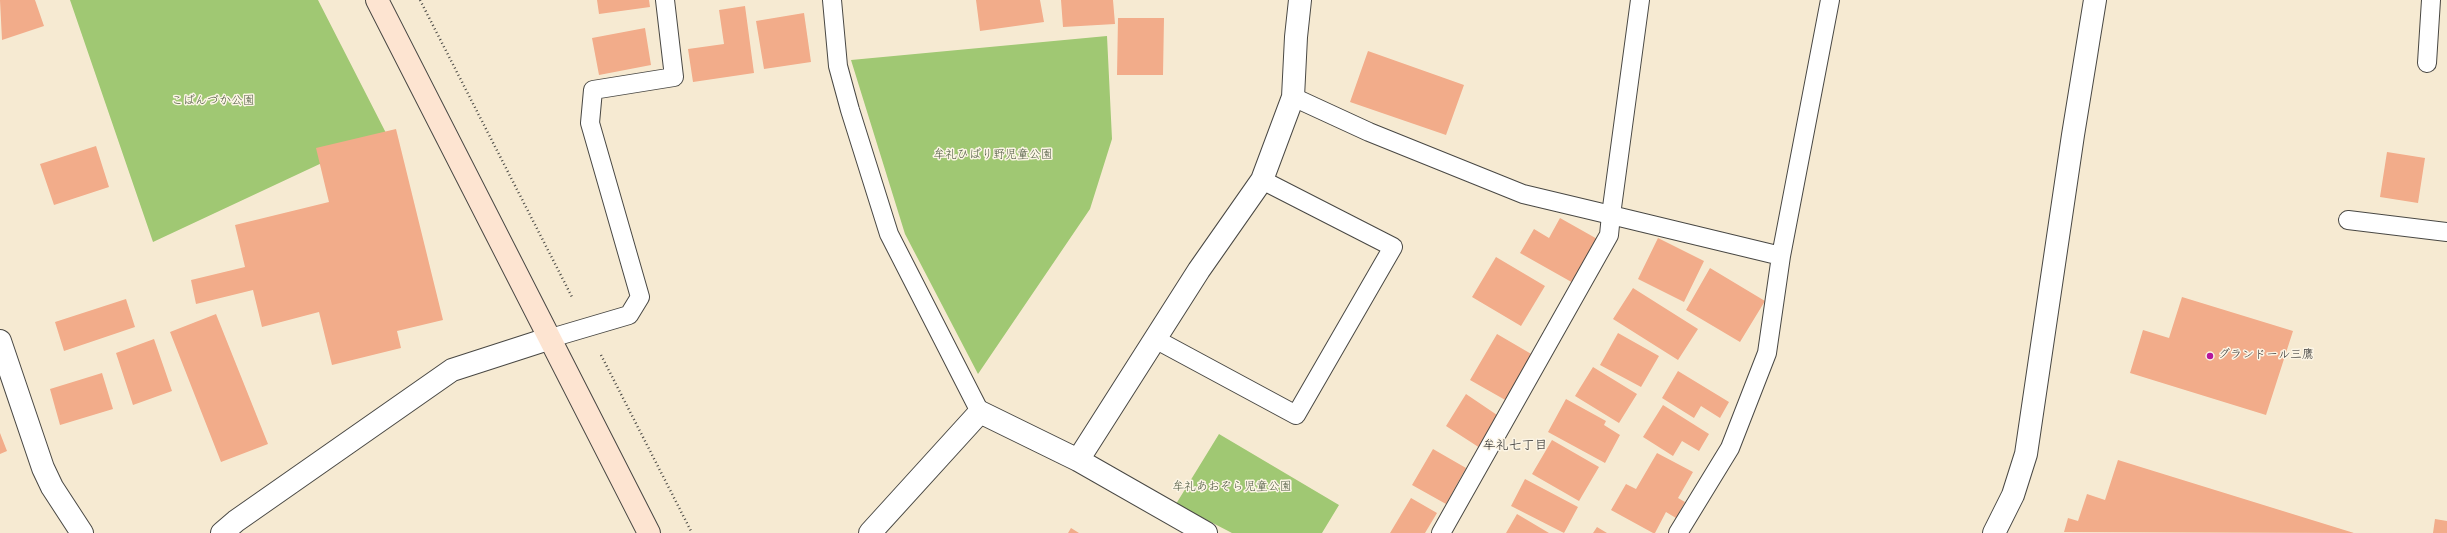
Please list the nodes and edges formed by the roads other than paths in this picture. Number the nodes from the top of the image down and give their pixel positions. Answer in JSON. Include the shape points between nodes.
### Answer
{"nodes":[{"id":1,"x":377,"y":0,"type":"edge"},
{"id":2,"x":665,"y":0,"type":"edge"},
{"id":3,"x":832,"y":0,"type":"edge"},
{"id":4,"x":1300,"y":0,"type":"edge"},
{"id":5,"x":1640,"y":0,"type":"edge"},
{"id":6,"x":1830,"y":0,"type":"edge"},
{"id":7,"x":2095,"y":0,"type":"edge"},
{"id":8,"x":2431,"y":0,"type":"edge"},
{"id":9,"x":2426,"y":63,"type":"dead end"},
{"id":10,"x":1293,"y":97,"type":"junction"},
{"id":11,"x":1262,"y":180,"type":"junction"},
{"id":12,"x":1611,"y":215,"type":"junction"},
{"id":13,"x":2348,"y":220,"type":"dead end"},
{"id":14,"x":2447,"y":232,"type":"edge"},
{"id":15,"x":1781,"y":256,"type":"junction"},
{"id":16,"x":551,"y":338,"type":"junction"},
{"id":17,"x":1155,"y":340,"type":"junction"},
{"id":18,"x":0,"y":341,"type":"edge"},
{"id":19,"x":980,"y":412,"type":"junction"},
{"id":20,"x":1078,"y":460,"type":"junction"},
{"id":21,"x":82,"y":533,"type":"edge"},
{"id":22,"x":222,"y":533,"type":"edge"},
{"id":23,"x":648,"y":533,"type":"edge"},
{"id":24,"x":870,"y":533,"type":"edge"},
{"id":25,"x":1206,"y":533,"type":"edge"},
{"id":26,"x":1441,"y":533,"type":"edge"},
{"id":27,"x":1678,"y":533,"type":"edge"},
{"id":28,"x":1994,"y":533,"type":"edge"}],
"edges":[{"from":1,"to":16,"type":"street"},
{"from":2,"to":16,"type":"lane","via":[[674,77],[593,90],[590,123],[640,297],[629,315]]},
{"from":3,"to":19,"type":"lane","via":[[838,66],[889,234]]},
{"from":4,"to":10,"type":"street"},
{"from":5,"to":12,"type":"lane"},
{"from":6,"to":15,"type":"lane"},
{"from":7,"to":28,"type":"street","via":[[2026,454],[2013,495]]},
{"from":8,"to":9,"type":"lane"},
{"from":10,"to":11,"type":"street"},
{"from":10,"to":12,"type":"lane","via":[[1369,132],[1523,194]]},
{"from":11,"to":17,"type":"street","via":[[1199,270]]},
{"from":11,"to":17,"type":"lane","via":[[1394,247],[1296,415]]},
{"from":12,"to":15,"type":"lane"},
{"from":12,"to":26,"type":"lane","via":[[1609,235]]},
{"from":13,"to":14,"type":"lane"},
{"from":15,"to":27,"type":"lane","via":[[1767,353],[1730,448]]},
{"from":16,"to":22,"type":"street","via":[[452,370]]},
{"from":16,"to":23,"type":"street"},
{"from":17,"to":20,"type":"street"},
{"from":18,"to":21,"type":"street","via":[[43,468],[52,487]]},
{"from":19,"to":20,"type":"street"},
{"from":19,"to":24,"type":"street"},
{"from":20,"to":25,"type":"street"}]}
